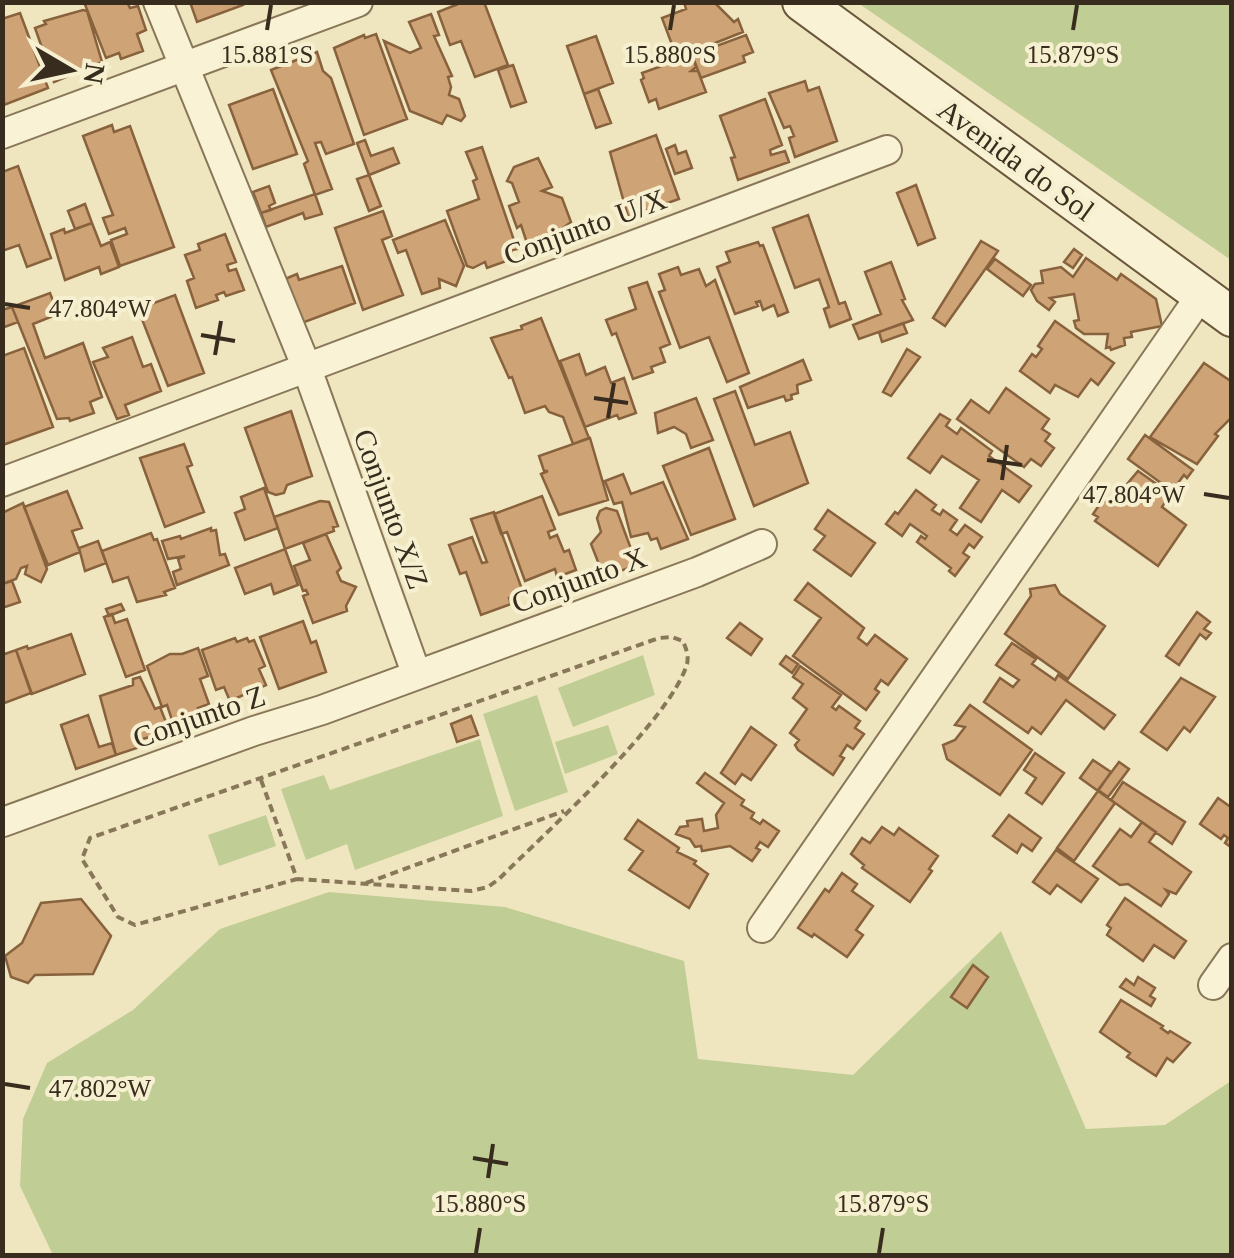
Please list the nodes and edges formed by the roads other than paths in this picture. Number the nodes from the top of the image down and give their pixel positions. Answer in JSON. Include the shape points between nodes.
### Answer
{"nodes":[{"id":1,"x":158,"y":2,"type":"edge"},
{"id":2,"x":358,"y":2,"type":"edge"},
{"id":3,"x":802,"y":2,"type":"edge"},
{"id":4,"x":182,"y":66,"type":"junction"},
{"id":5,"x":2,"y":134,"type":"edge"},
{"id":6,"x":888,"y":150,"type":"dead end"},
{"id":7,"x":1216,"y":306,"type":"edge"},
{"id":8,"x":306,"y":366,"type":"junction"},
{"id":9,"x":2,"y":482,"type":"edge"},
{"id":10,"x":762,"y":544,"type":"dead end"},
{"id":11,"x":416,"y":673,"type":"junction"},
{"id":12,"x":3,"y":822,"type":"edge"},
{"id":13,"x":762,"y":928,"type":"dead end"},
{"id":14,"x":1232,"y":958,"type":"edge"},
{"id":15,"x":1213,"y":985,"type":"dead end"}],
"edges":[{"from":1,"to":4,"type":"street","name":"Conjunto X/Z"},
{"from":2,"to":4,"type":"street"},
{"from":3,"to":7,"type":"street","name":"Avenida do Sol"},
{"from":4,"to":5,"type":"street"},
{"from":4,"to":8,"type":"street","name":"Conjunto X/Z"},
{"from":6,"to":8,"type":"street","name":"Conjunto U/X"},
{"from":7,"to":13,"type":"street"},
{"from":8,"to":9,"type":"street","name":"Conjunto U/X"},
{"from":8,"to":11,"type":"street","name":"Conjunto X/Z"},
{"from":10,"to":11,"type":"street","name":"Conjunto X"},
{"from":11,"to":12,"type":"street","name":"Conjunto Z"},
{"from":14,"to":15,"type":"street"}]}
